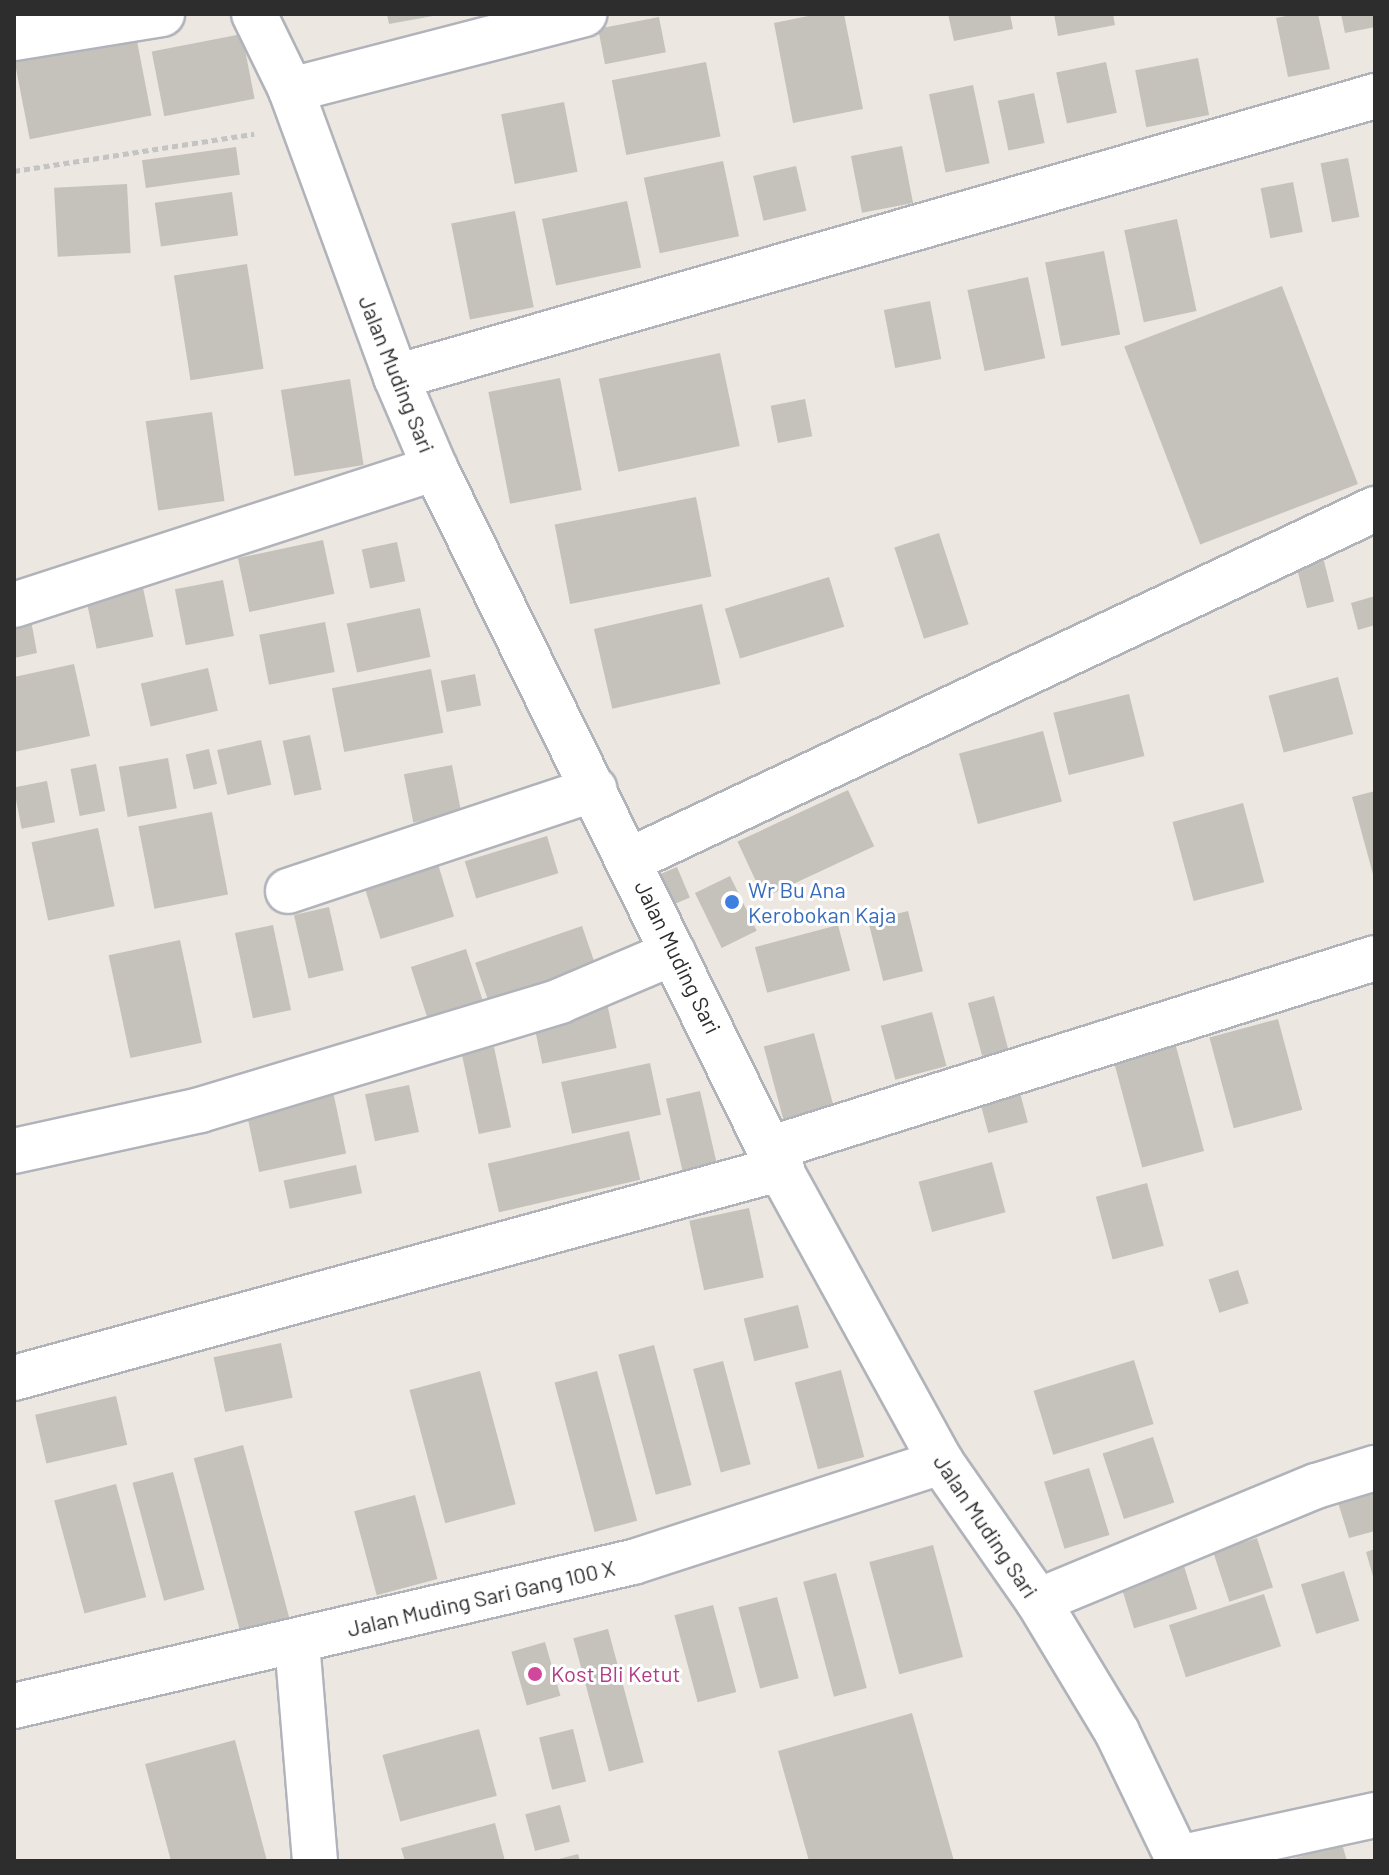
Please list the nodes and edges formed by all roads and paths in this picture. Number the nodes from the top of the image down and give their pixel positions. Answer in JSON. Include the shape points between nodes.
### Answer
{"nodes":[{"id":1,"x":162,"y":14,"type":"edge"},
{"id":2,"x":254,"y":14,"type":"edge"},
{"id":3,"x":584,"y":14,"type":"edge"},
{"id":4,"x":14,"y":38,"type":"edge"},
{"id":5,"x":1375,"y":96,"type":"edge"},
{"id":6,"x":297,"y":109,"type":"junction"},
{"id":7,"x":14,"y":171,"type":"edge"},
{"id":8,"x":396,"y":377,"type":"junction"},
{"id":9,"x":435,"y":468,"type":"junction"},
{"id":10,"x":1375,"y":509,"type":"edge"},
{"id":11,"x":116,"y":570,"type":"junction"},
{"id":12,"x":14,"y":590,"type":"edge"},
{"id":13,"x":14,"y":605,"type":"edge"},
{"id":14,"x":594,"y":789,"type":"junction"},
{"id":15,"x":630,"y":860,"type":"junction"},
{"id":16,"x":288,"y":891,"type":"dead end"},
{"id":17,"x":673,"y":953,"type":"junction"},
{"id":18,"x":1375,"y":958,"type":"edge"},
{"id":19,"x":14,"y":1151,"type":"edge"},
{"id":20,"x":776,"y":1158,"type":"junction"},
{"id":21,"x":14,"y":1378,"type":"edge"},
{"id":22,"x":941,"y":1462,"type":"junction"},
{"id":23,"x":1375,"y":1468,"type":"edge"},
{"id":24,"x":1038,"y":1601,"type":"junction"},
{"id":25,"x":297,"y":1642,"type":"junction"},
{"id":26,"x":14,"y":1706,"type":"edge"},
{"id":27,"x":1375,"y":1815,"type":"edge"},
{"id":28,"x":1179,"y":1860,"type":"edge"},
{"id":29,"x":315,"y":1861,"type":"edge"}],
"edges":[{"from":1,"to":4,"type":"street"},
{"from":2,"to":6,"type":"street","name":"Jalan Muding Sari"},
{"from":3,"to":6,"type":"street"},
{"from":5,"to":8,"type":"street"},
{"from":6,"to":7,"type":"path"},
{"from":6,"to":8,"type":"street","name":"Jalan Muding Sari"},
{"from":8,"to":9,"type":"street","name":"Jalan Muding Sari"},
{"from":9,"to":11,"type":"street"},
{"from":9,"to":14,"type":"street","name":"Jalan Muding Sari"},
{"from":10,"to":15,"type":"street"},
{"from":11,"to":12,"type":"street"},
{"from":11,"to":13,"type":"street","via":[[84,586]]},
{"from":14,"to":15,"type":"street","name":"Jalan Muding Sari"},
{"from":14,"to":16,"type":"street"},
{"from":15,"to":17,"type":"street","name":"Jalan Muding Sari"},
{"from":17,"to":19,"type":"street","via":[[560,1001],[200,1110]]},
{"from":17,"to":20,"type":"street","name":"Jalan Muding Sari"},
{"from":18,"to":20,"type":"street"},
{"from":20,"to":21,"type":"street"},
{"from":20,"to":22,"type":"street","name":"Jalan Muding Sari"},
{"from":22,"to":24,"type":"street","name":"Jalan Muding Sari"},
{"from":22,"to":25,"type":"street","name":"Jalan Muding Sari Gang 100 X","via":[[633,1562]]},
{"from":23,"to":24,"type":"street","via":[[1316,1486]]},
{"from":24,"to":28,"type":"street","name":"Jalan Muding Sari","via":[[1117,1732]]},
{"from":25,"to":26,"type":"street","name":"Jalan Muding Sari Gang 100 X"},
{"from":25,"to":29,"type":"street"},
{"from":27,"to":28,"type":"street"}]}
